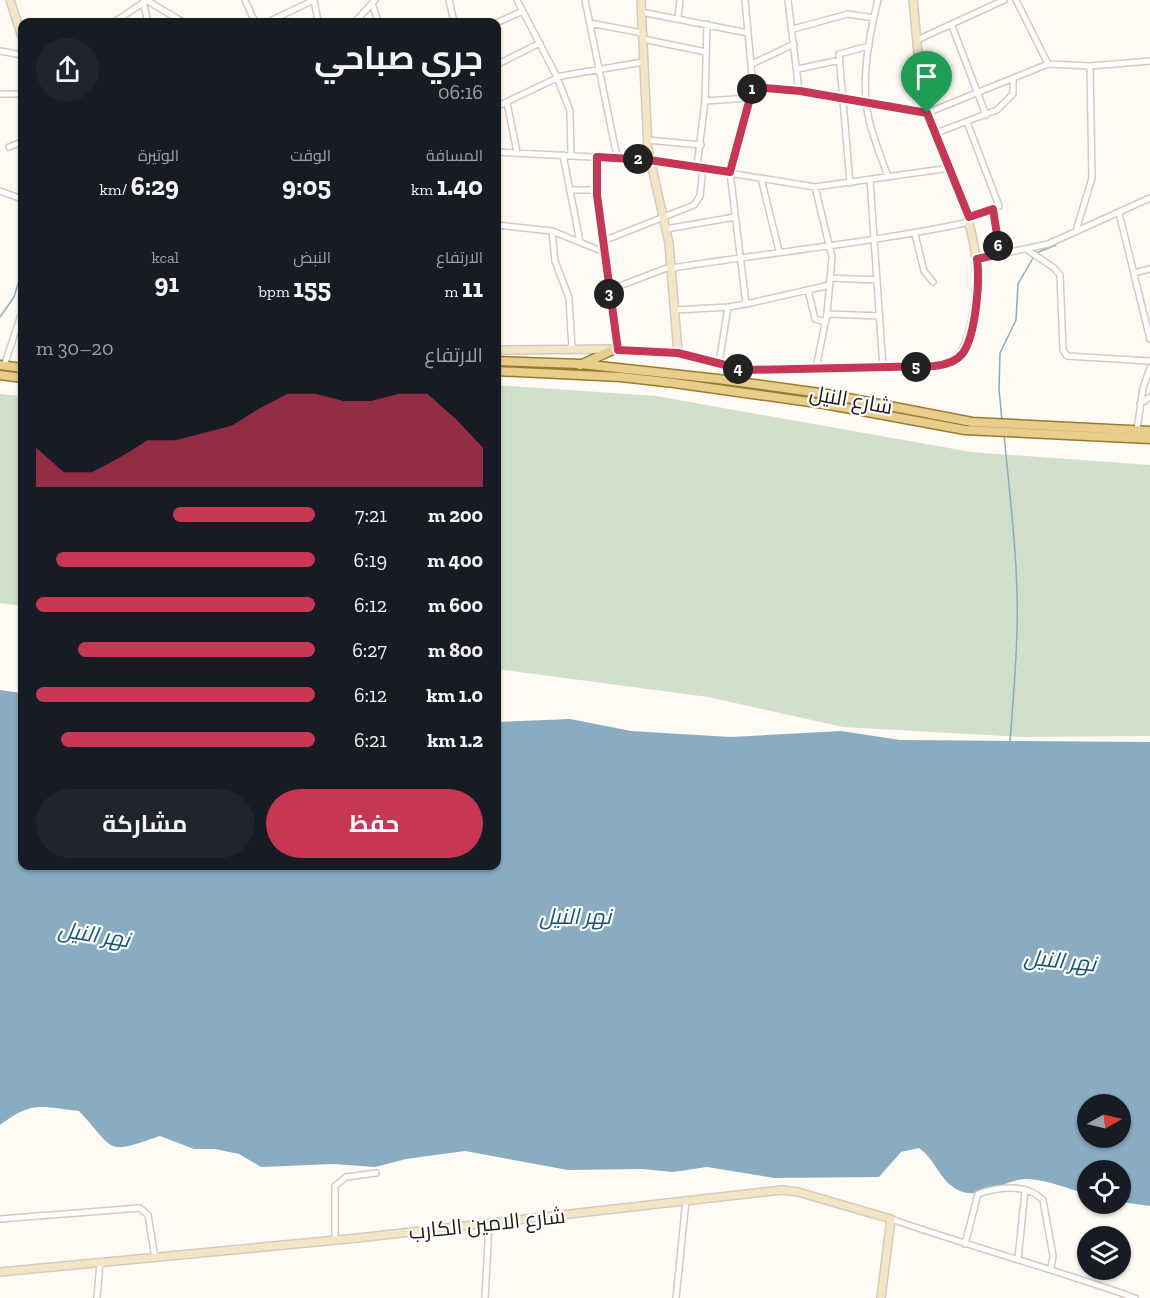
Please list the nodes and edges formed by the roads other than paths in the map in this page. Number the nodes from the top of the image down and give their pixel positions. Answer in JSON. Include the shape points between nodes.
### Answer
{"nodes":[{"id":1,"x":10,"y":0,"type":"edge"},
{"id":2,"x":245,"y":0,"type":"edge"},
{"id":3,"x":314,"y":0,"type":"edge"},
{"id":4,"x":449,"y":0,"type":"edge"},
{"id":5,"x":518,"y":0,"type":"edge"},
{"id":6,"x":585,"y":0,"type":"edge"},
{"id":7,"x":641,"y":0,"type":"edge"},
{"id":8,"x":680,"y":0,"type":"edge"},
{"id":9,"x":745,"y":0,"type":"edge"},
{"id":10,"x":788,"y":0,"type":"edge"},
{"id":11,"x":878,"y":0,"type":"edge"},
{"id":12,"x":913,"y":0,"type":"edge"},
{"id":13,"x":1005,"y":0,"type":"edge"},
{"id":14,"x":1016,"y":0,"type":"edge"},
{"id":15,"x":144,"y":1,"type":"edge"},
{"id":16,"x":374,"y":2,"type":"edge"},
{"id":17,"x":523,"y":11,"type":"junction"},
{"id":18,"x":641,"y":12,"type":"junction"},
{"id":19,"x":678,"y":17,"type":"junction"},
{"id":20,"x":120,"y":18,"type":"edge"},
{"id":21,"x":147,"y":18,"type":"edge"},
{"id":22,"x":176,"y":18,"type":"edge"},
{"id":23,"x":253,"y":18,"type":"edge"},
{"id":24,"x":276,"y":18,"type":"edge"},
{"id":25,"x":317,"y":18,"type":"edge"},
{"id":26,"x":359,"y":18,"type":"edge"},
{"id":27,"x":377,"y":18,"type":"edge"},
{"id":28,"x":453,"y":18,"type":"edge"},
{"id":29,"x":873,"y":18,"type":"junction"},
{"id":30,"x":501,"y":21,"type":"edge"},
{"id":31,"x":590,"y":23,"type":"junction"},
{"id":32,"x":707,"y":24,"type":"junction"},
{"id":33,"x":18,"y":25,"type":"edge"},
{"id":34,"x":952,"y":26,"type":"junction"},
{"id":35,"x":793,"y":28,"type":"junction"},
{"id":36,"x":748,"y":33,"type":"junction"},
{"id":37,"x":643,"y":36,"type":"junction"},
{"id":38,"x":917,"y":40,"type":"junction"},
{"id":39,"x":540,"y":43,"type":"junction"},
{"id":40,"x":794,"y":44,"type":"junction"},
{"id":41,"x":869,"y":46,"type":"junction"},
{"id":42,"x":0,"y":51,"type":"edge"},
{"id":43,"x":706,"y":52,"type":"junction"},
{"id":44,"x":18,"y":54,"type":"edge"},
{"id":45,"x":840,"y":60,"type":"junction"},
{"id":46,"x":1150,"y":61,"type":"edge"},
{"id":47,"x":501,"y":62,"type":"edge"},
{"id":48,"x":643,"y":62,"type":"junction"},
{"id":49,"x":752,"y":64,"type":"junction"},
{"id":50,"x":1048,"y":64,"type":"junction"},
{"id":51,"x":1090,"y":66,"type":"junction"},
{"id":52,"x":600,"y":69,"type":"junction"},
{"id":53,"x":798,"y":69,"type":"junction"},
{"id":54,"x":557,"y":78,"type":"junction"},
{"id":55,"x":1013,"y":79,"type":"junction"},
{"id":56,"x":753,"y":87,"type":"junction"},
{"id":57,"x":800,"y":91,"type":"junction"},
{"id":58,"x":0,"y":94,"type":"edge"},
{"id":59,"x":18,"y":94,"type":"edge"},
{"id":60,"x":977,"y":95,"type":"junction"},
{"id":61,"x":751,"y":98,"type":"junction"},
{"id":62,"x":845,"y":98,"type":"junction"},
{"id":63,"x":705,"y":101,"type":"junction"},
{"id":64,"x":867,"y":102,"type":"junction"},
{"id":65,"x":507,"y":103,"type":"junction"},
{"id":66,"x":501,"y":105,"type":"edge"},
{"id":67,"x":927,"y":113,"type":"junction"},
{"id":68,"x":986,"y":115,"type":"junction"},
{"id":69,"x":967,"y":122,"type":"junction"},
{"id":70,"x":936,"y":134,"type":"junction"},
{"id":71,"x":647,"y":140,"type":"junction"},
{"id":72,"x":18,"y":144,"type":"edge"},
{"id":73,"x":701,"y":145,"type":"junction"},
{"id":74,"x":9,"y":147,"type":"dead end"},
{"id":75,"x":501,"y":152,"type":"edge"},
{"id":76,"x":517,"y":152,"type":"junction"},
{"id":77,"x":563,"y":155,"type":"junction"},
{"id":78,"x":571,"y":155,"type":"junction"},
{"id":79,"x":597,"y":157,"type":"junction"},
{"id":80,"x":617,"y":157,"type":"junction"},
{"id":81,"x":649,"y":160,"type":"junction"},
{"id":82,"x":700,"y":167,"type":"junction"},
{"id":83,"x":950,"y":168,"type":"junction"},
{"id":84,"x":730,"y":172,"type":"junction"},
{"id":85,"x":888,"y":177,"type":"junction"},
{"id":86,"x":761,"y":178,"type":"junction"},
{"id":87,"x":870,"y":180,"type":"junction"},
{"id":88,"x":850,"y":183,"type":"junction"},
{"id":89,"x":814,"y":187,"type":"junction"},
{"id":90,"x":570,"y":190,"type":"junction"},
{"id":91,"x":596,"y":190,"type":"junction"},
{"id":92,"x":0,"y":191,"type":"edge"},
{"id":93,"x":18,"y":198,"type":"edge"},
{"id":94,"x":1150,"y":198,"type":"edge"},
{"id":95,"x":993,"y":209,"type":"junction"},
{"id":96,"x":1119,"y":213,"type":"junction"},
{"id":97,"x":663,"y":216,"type":"junction"},
{"id":98,"x":735,"y":217,"type":"junction"},
{"id":99,"x":969,"y":220,"type":"junction"},
{"id":100,"x":501,"y":226,"type":"edge"},
{"id":101,"x":666,"y":229,"type":"junction"},
{"id":102,"x":552,"y":231,"type":"junction"},
{"id":103,"x":1076,"y":231,"type":"junction"},
{"id":104,"x":915,"y":234,"type":"junction"},
{"id":105,"x":603,"y":240,"type":"junction"},
{"id":106,"x":874,"y":241,"type":"junction"},
{"id":107,"x":580,"y":242,"type":"junction"},
{"id":108,"x":830,"y":244,"type":"junction"},
{"id":109,"x":1026,"y":249,"type":"junction"},
{"id":110,"x":779,"y":251,"type":"junction"},
{"id":111,"x":604,"y":252,"type":"junction"},
{"id":112,"x":1000,"y":254,"type":"junction"},
{"id":113,"x":740,"y":256,"type":"junction"},
{"id":114,"x":977,"y":259,"type":"junction"},
{"id":115,"x":672,"y":267,"type":"junction"},
{"id":116,"x":1150,"y":269,"type":"edge"},
{"id":117,"x":1134,"y":273,"type":"junction"},
{"id":118,"x":830,"y":278,"type":"junction"},
{"id":119,"x":877,"y":280,"type":"junction"},
{"id":120,"x":933,"y":282,"type":"dead end"},
{"id":121,"x":830,"y":285,"type":"junction"},
{"id":122,"x":609,"y":290,"type":"junction"},
{"id":123,"x":808,"y":290,"type":"junction"},
{"id":124,"x":746,"y":304,"type":"junction"},
{"id":125,"x":728,"y":307,"type":"junction"},
{"id":126,"x":676,"y":310,"type":"junction"},
{"id":127,"x":826,"y":314,"type":"junction"},
{"id":128,"x":880,"y":316,"type":"junction"},
{"id":129,"x":825,"y":322,"type":"junction"},
{"id":130,"x":18,"y":323,"type":"edge"},
{"id":131,"x":1150,"y":339,"type":"edge"},
{"id":132,"x":572,"y":349,"type":"junction"},
{"id":133,"x":616,"y":349,"type":"junction"},
{"id":134,"x":501,"y":350,"type":"edge"},
{"id":135,"x":678,"y":353,"type":"junction"},
{"id":136,"x":501,"y":361,"type":"edge"},
{"id":137,"x":1150,"y":361,"type":"edge"},
{"id":138,"x":719,"y":363,"type":"junction"},
{"id":139,"x":581,"y":364,"type":"junction"},
{"id":140,"x":2,"y":366,"type":"edge"},
{"id":141,"x":18,"y":368,"type":"edge"},
{"id":142,"x":816,"y":368,"type":"junction"},
{"id":143,"x":882,"y":368,"type":"junction"},
{"id":144,"x":1150,"y":368,"type":"edge"},
{"id":145,"x":501,"y":371,"type":"edge"},
{"id":146,"x":564,"y":374,"type":"junction"},
{"id":147,"x":0,"y":375,"type":"edge"},
{"id":148,"x":18,"y":377,"type":"edge"},
{"id":149,"x":1150,"y":397,"type":"edge"},
{"id":150,"x":1140,"y":404,"type":"junction"},
{"id":151,"x":990,"y":427,"type":"junction"},
{"id":152,"x":1016,"y":428,"type":"junction"},
{"id":153,"x":1137,"y":430,"type":"junction"},
{"id":154,"x":1150,"y":431,"type":"edge"},
{"id":155,"x":1150,"y":439,"type":"edge"},
{"id":156,"x":376,"y":1173,"type":"dead end"},
{"id":157,"x":1025,"y":1191,"type":"junction"},
{"id":158,"x":686,"y":1200,"type":"junction"},
{"id":159,"x":0,"y":1219,"type":"edge"},
{"id":160,"x":891,"y":1219,"type":"junction"},
{"id":161,"x":489,"y":1224,"type":"junction"},
{"id":162,"x":335,"y":1240,"type":"junction"},
{"id":163,"x":964,"y":1244,"type":"junction"},
{"id":164,"x":155,"y":1258,"type":"junction"},
{"id":165,"x":1018,"y":1259,"type":"junction"},
{"id":166,"x":100,"y":1262,"type":"junction"},
{"id":167,"x":1051,"y":1268,"type":"junction"},
{"id":168,"x":0,"y":1272,"type":"edge"},
{"id":169,"x":97,"y":1298,"type":"edge"},
{"id":170,"x":485,"y":1298,"type":"edge"},
{"id":171,"x":676,"y":1298,"type":"edge"},
{"id":172,"x":881,"y":1298,"type":"edge"},
{"id":173,"x":1135,"y":1298,"type":"edge"}],
"edges":[{"from":1,"to":33,"type":"street"},
{"from":2,"to":23,"type":"street"},
{"from":3,"to":24,"type":"street"},
{"from":3,"to":25,"type":"street"},
{"from":4,"to":28,"type":"street"},
{"from":5,"to":17,"type":"street"},
{"from":6,"to":31,"type":"street"},
{"from":7,"to":18,"type":"street"},
{"from":8,"to":19,"type":"street"},
{"from":9,"to":36,"type":"street"},
{"from":10,"to":35,"type":"street"},
{"from":11,"to":29,"type":"street"},
{"from":12,"to":38,"type":"street"},
{"from":13,"to":34,"type":"street"},
{"from":14,"to":50,"type":"street"},
{"from":15,"to":20,"type":"street"},
{"from":15,"to":21,"type":"street"},
{"from":15,"to":22,"type":"street"},
{"from":16,"to":26,"type":"street"},
{"from":16,"to":27,"type":"street"},
{"from":17,"to":30,"type":"street"},
{"from":17,"to":39,"type":"street"},
{"from":18,"to":19,"type":"street"},
{"from":18,"to":37,"type":"street"},
{"from":19,"to":32,"type":"street"},
{"from":29,"to":35,"type":"street","via":[[848,14]]},
{"from":29,"to":41,"type":"street"},
{"from":31,"to":37,"type":"street"},
{"from":31,"to":52,"type":"street"},
{"from":32,"to":36,"type":"street"},
{"from":32,"to":43,"type":"street"},
{"from":34,"to":38,"type":"street"},
{"from":34,"to":60,"type":"street"},
{"from":35,"to":40,"type":"street"},
{"from":36,"to":49,"type":"street"},
{"from":37,"to":43,"type":"street"},
{"from":37,"to":48,"type":"street"},
{"from":38,"to":67,"type":"street"},
{"from":39,"to":47,"type":"street"},
{"from":39,"to":54,"type":"street"},
{"from":40,"to":49,"type":"street"},
{"from":40,"to":53,"type":"street"},
{"from":41,"to":45,"type":"street","via":[[842,51]]},
{"from":41,"to":64,"type":"street"},
{"from":42,"to":44,"type":"street"},
{"from":43,"to":63,"type":"street"},
{"from":45,"to":53,"type":"street"},
{"from":45,"to":62,"type":"street"},
{"from":46,"to":51,"type":"street"},
{"from":48,"to":52,"type":"street"},
{"from":48,"to":71,"type":"street"},
{"from":49,"to":56,"type":"street"},
{"from":50,"to":51,"type":"street"},
{"from":50,"to":55,"type":"street"},
{"from":51,"to":103,"type":"street","via":[[1092,178]]},
{"from":52,"to":54,"type":"street"},
{"from":52,"to":80,"type":"street"},
{"from":53,"to":57,"type":"street"},
{"from":54,"to":65,"type":"street"},
{"from":54,"to":78,"type":"street","via":[[571,114]]},
{"from":55,"to":60,"type":"street"},
{"from":55,"to":68,"type":"street","via":[[1013,94]]},
{"from":56,"to":57,"type":"street"},
{"from":56,"to":61,"type":"street"},
{"from":57,"to":62,"type":"street"},
{"from":58,"to":59,"type":"street"},
{"from":60,"to":67,"type":"street"},
{"from":60,"to":68,"type":"street"},
{"from":61,"to":63,"type":"street"},
{"from":61,"to":84,"type":"street"},
{"from":62,"to":64,"type":"street"},
{"from":62,"to":88,"type":"street"},
{"from":63,"to":73,"type":"street"},
{"from":64,"to":67,"type":"street"},
{"from":64,"to":85,"type":"street"},
{"from":65,"to":66,"type":"street"},
{"from":65,"to":76,"type":"street"},
{"from":67,"to":70,"type":"street"},
{"from":68,"to":69,"type":"street"},
{"from":69,"to":70,"type":"street"},
{"from":69,"to":95,"type":"street","via":[[999,206]]},
{"from":70,"to":83,"type":"street"},
{"from":71,"to":73,"type":"street"},
{"from":71,"to":81,"type":"street"},
{"from":72,"to":74,"type":"street"},
{"from":73,"to":82,"type":"street"},
{"from":75,"to":76,"type":"street"},
{"from":76,"to":77,"type":"street"},
{"from":77,"to":78,"type":"street"},
{"from":77,"to":90,"type":"street"},
{"from":78,"to":79,"type":"street"},
{"from":79,"to":80,"type":"street"},
{"from":79,"to":91,"type":"street"},
{"from":80,"to":81,"type":"street"},
{"from":81,"to":82,"type":"street"},
{"from":81,"to":97,"type":"street"},
{"from":82,"to":84,"type":"street"},
{"from":82,"to":97,"type":"street","via":[[697,201]]},
{"from":83,"to":85,"type":"street"},
{"from":83,"to":99,"type":"street"},
{"from":84,"to":86,"type":"street"},
{"from":84,"to":98,"type":"street"},
{"from":85,"to":87,"type":"street"},
{"from":86,"to":89,"type":"street"},
{"from":86,"to":110,"type":"street"},
{"from":87,"to":88,"type":"street"},
{"from":87,"to":106,"type":"street"},
{"from":88,"to":89,"type":"street"},
{"from":89,"to":108,"type":"street"},
{"from":90,"to":91,"type":"street"},
{"from":90,"to":107,"type":"street"},
{"from":91,"to":105,"type":"street"},
{"from":92,"to":93,"type":"street"},
{"from":94,"to":96,"type":"street"},
{"from":95,"to":99,"type":"street"},
{"from":95,"to":112,"type":"street"},
{"from":96,"to":103,"type":"street"},
{"from":96,"to":117,"type":"street"},
{"from":97,"to":101,"type":"street"},
{"from":97,"to":105,"type":"street"},
{"from":98,"to":101,"type":"street"},
{"from":98,"to":113,"type":"street"},
{"from":99,"to":104,"type":"street"},
{"from":99,"to":114,"type":"street"},
{"from":100,"to":102,"type":"street"},
{"from":101,"to":115,"type":"street"},
{"from":102,"to":107,"type":"street"},
{"from":102,"to":132,"type":"street","via":[[555,261],[569,298]]},
{"from":103,"to":109,"type":"street"},
{"from":104,"to":106,"type":"street"},
{"from":104,"to":120,"type":"street","via":[[924,271]]},
{"from":105,"to":111,"type":"street"},
{"from":106,"to":108,"type":"street"},
{"from":106,"to":119,"type":"street"},
{"from":107,"to":111,"type":"street"},
{"from":108,"to":110,"type":"street"},
{"from":108,"to":118,"type":"street"},
{"from":109,"to":112,"type":"street"},
{"from":109,"to":137,"type":"street","via":[[1060,274],[1066,356]]},
{"from":110,"to":113,"type":"street"},
{"from":111,"to":122,"type":"street"},
{"from":112,"to":114,"type":"street"},
{"from":113,"to":115,"type":"street"},
{"from":113,"to":124,"type":"street"},
{"from":114,"to":143,"type":"street","via":[[978,295],[962,354],[943,365]]},
{"from":115,"to":122,"type":"street"},
{"from":115,"to":126,"type":"street"},
{"from":116,"to":117,"type":"street"},
{"from":117,"to":131,"type":"street"},
{"from":118,"to":119,"type":"street"},
{"from":118,"to":121,"type":"street"},
{"from":119,"to":128,"type":"street"},
{"from":121,"to":123,"type":"street"},
{"from":121,"to":127,"type":"street"},
{"from":122,"to":133,"type":"street"},
{"from":123,"to":124,"type":"street"},
{"from":123,"to":129,"type":"street","via":[[814,320]]},
{"from":124,"to":125,"type":"street"},
{"from":125,"to":126,"type":"street"},
{"from":125,"to":138,"type":"street"},
{"from":126,"to":135,"type":"street"},
{"from":127,"to":128,"type":"street"},
{"from":127,"to":129,"type":"street"},
{"from":128,"to":143,"type":"street"},
{"from":129,"to":142,"type":"street"},
{"from":130,"to":140,"type":"street"},
{"from":132,"to":133,"type":"street"},
{"from":132,"to":134,"type":"street"},
{"from":133,"to":135,"type":"street"},
{"from":133,"to":139,"type":"main road"},
{"from":135,"to":138,"type":"street"},
{"from":136,"to":139,"type":"main road","name":"شارع النيل"},
{"from":138,"to":142,"type":"street","via":[[745,370]]},
{"from":139,"to":146,"type":"main road"},
{"from":139,"to":151,"type":"main road","name":"شارع النيل","via":[[827,394]]},
{"from":140,"to":141,"type":"main road"},
{"from":142,"to":143,"type":"street"},
{"from":144,"to":150,"type":"street"},
{"from":145,"to":146,"type":"main road","name":"شارع النيل"},
{"from":146,"to":151,"type":"main road","name":"شارع النيل","via":[[674,383],[824,404],[949,428]]},
{"from":147,"to":148,"type":"main road"},
{"from":149,"to":150,"type":"street"},
{"from":150,"to":153,"type":"street"},
{"from":151,"to":152,"type":"main road"},
{"from":152,"to":153,"type":"main road"},
{"from":152,"to":155,"type":"main road"},
{"from":153,"to":154,"type":"main road"},
{"from":156,"to":162,"type":"street","via":[[346,1177],[335,1186]]},
{"from":157,"to":163,"type":"street","via":[[1008,1187],[978,1194]]},
{"from":157,"to":165,"type":"street"},
{"from":157,"to":167,"type":"street","via":[[1043,1200],[1053,1256]]},
{"from":158,"to":160,"type":"street","name":"شارع الامين الكارب","via":[[792,1191]]},
{"from":158,"to":161,"type":"street","name":"شارع الامين الكارب"},
{"from":158,"to":171,"type":"street"},
{"from":159,"to":164,"type":"street","via":[[140,1208],[148,1215]]},
{"from":160,"to":163,"type":"street"},
{"from":160,"to":172,"type":"street"},
{"from":161,"to":162,"type":"street","name":"شارع الامين الكارب"},
{"from":161,"to":170,"type":"street"},
{"from":162,"to":164,"type":"street","name":"شارع الامين الكارب"},
{"from":163,"to":165,"type":"street"},
{"from":164,"to":166,"type":"street","name":"شارع الامين الكارب"},
{"from":165,"to":167,"type":"street"},
{"from":166,"to":168,"type":"street","name":"شارع الامين الكارب"},
{"from":166,"to":169,"type":"street"},
{"from":167,"to":173,"type":"street"}]}
